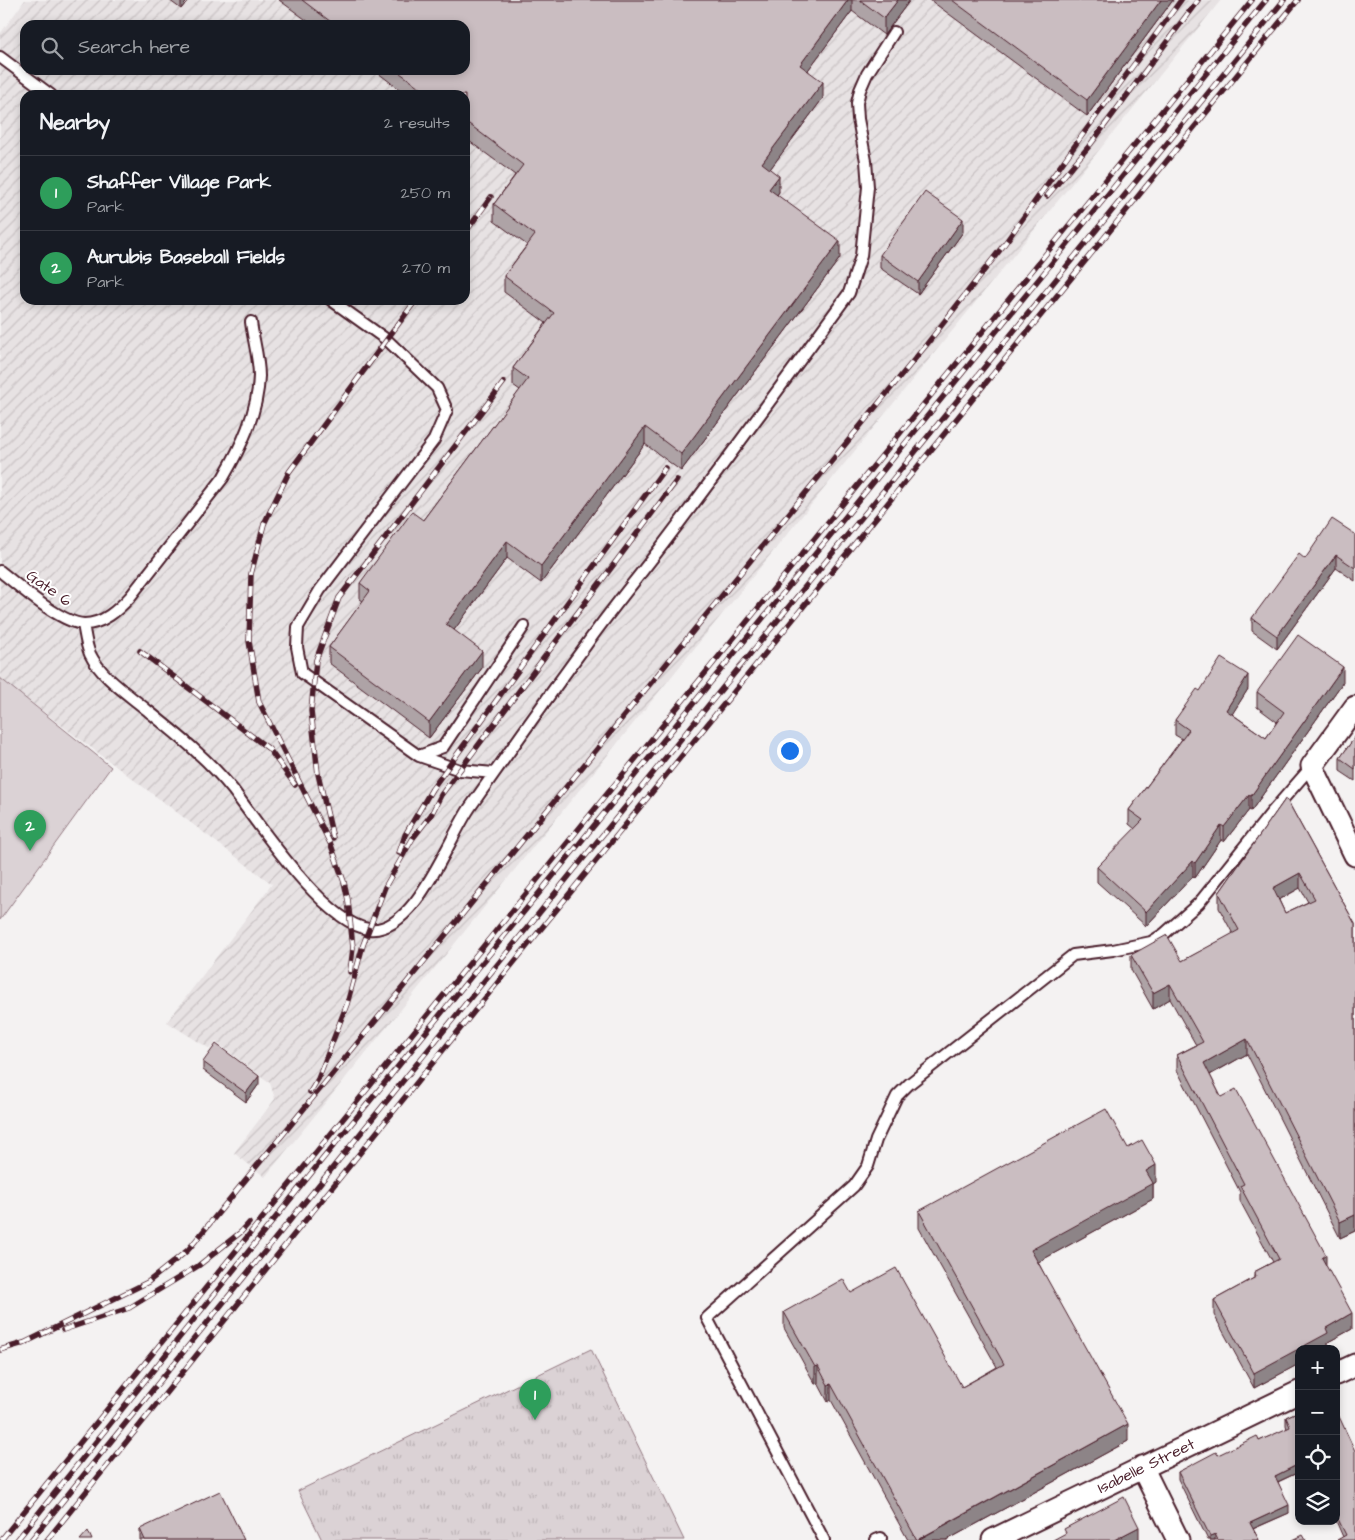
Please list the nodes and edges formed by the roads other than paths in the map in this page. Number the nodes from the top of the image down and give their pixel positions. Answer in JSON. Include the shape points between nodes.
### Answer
{"nodes":[{"id":1,"x":894,"y":32,"type":"dead end"},
{"id":2,"x":0,"y":57,"type":"edge"},
{"id":3,"x":20,"y":72,"type":"edge"},
{"id":4,"x":25,"y":75,"type":"edge"},
{"id":5,"x":45,"y":90,"type":"edge"},
{"id":6,"x":338,"y":305,"type":"edge"},
{"id":7,"x":251,"y":322,"type":"dead end"},
{"id":8,"x":0,"y":571,"type":"edge"},
{"id":9,"x":83,"y":624,"type":"junction"},
{"id":10,"x":524,"y":626,"type":"dead end"},
{"id":11,"x":1352,"y":712,"type":"edge"},
{"id":12,"x":419,"y":756,"type":"junction"},
{"id":13,"x":1312,"y":766,"type":"junction"},
{"id":14,"x":494,"y":773,"type":"junction"},
{"id":15,"x":1355,"y":855,"type":"edge"},
{"id":16,"x":1295,"y":1394,"type":"edge"},
{"id":17,"x":1142,"y":1467,"type":"junction"},
{"id":18,"x":824,"y":1540,"type":"edge"},
{"id":19,"x":993,"y":1540,"type":"edge"},
{"id":20,"x":1178,"y":1540,"type":"edge"}],
"edges":[{"from":1,"to":14,"type":"lane","via":[[866,74],[857,103],[868,187],[860,256],[849,293]]},
{"from":2,"to":3,"type":"lane"},
{"from":4,"to":5,"type":"lane"},
{"from":6,"to":12,"type":"lane","via":[[387,340],[437,388],[447,410],[434,440],[320,590],[298,627],[302,673]]},
{"from":7,"to":9,"type":"lane","via":[[259,375],[257,392],[248,428],[232,463],[117,611],[94,623]]},
{"from":8,"to":9,"type":"lane","name":"Gate 6","via":[[46,607]]},
{"from":9,"to":14,"type":"lane","via":[[89,652],[106,675],[204,756],[303,882],[350,922],[369,928],[383,927],[407,913],[466,813]]},
{"from":10,"to":12,"type":"lane","via":[[443,747]]},
{"from":11,"to":13,"type":"street"},
{"from":12,"to":14,"type":"lane","via":[[460,770]]},
{"from":13,"to":15,"type":"street"},
{"from":13,"to":18,"type":"lane","via":[[1199,903],[1164,934],[1151,942],[1073,955],[908,1084],[897,1096],[876,1140],[868,1166],[854,1186],[707,1318]]},
{"from":16,"to":17,"type":"street","name":"Isabelle Street"},
{"from":17,"to":19,"type":"street","name":"Isabelle Street"},
{"from":17,"to":20,"type":"street"}]}
